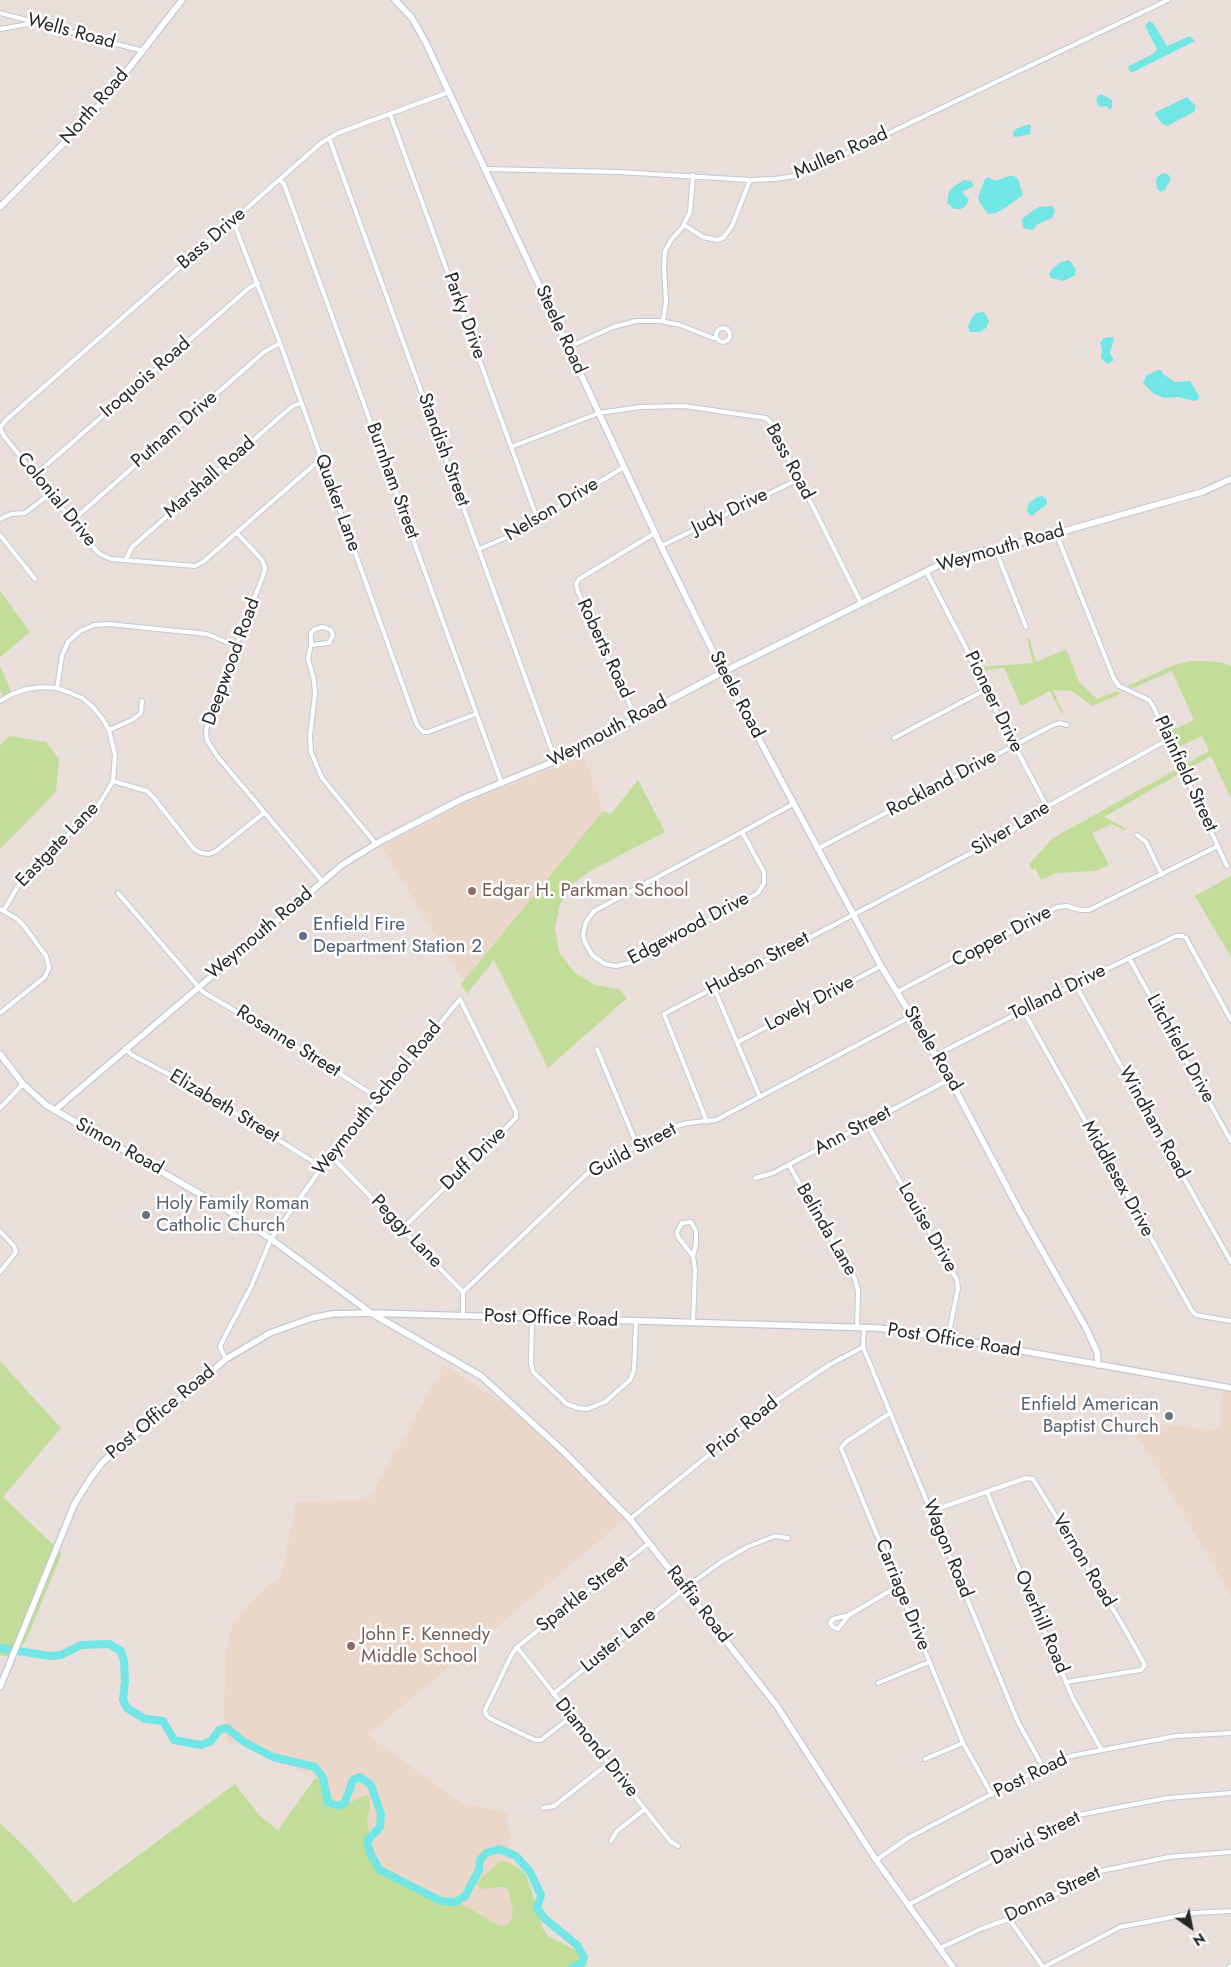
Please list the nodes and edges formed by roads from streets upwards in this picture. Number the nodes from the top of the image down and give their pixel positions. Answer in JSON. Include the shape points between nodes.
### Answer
{"nodes":[{"id":1,"x":182,"y":0,"type":"edge"},
{"id":2,"x":395,"y":0,"type":"edge"},
{"id":3,"x":1168,"y":0,"type":"edge"},
{"id":4,"x":0,"y":13,"type":"edge"},
{"id":5,"x":36,"y":23,"type":"junction"},
{"id":6,"x":0,"y":29,"type":"edge"},
{"id":7,"x":143,"y":51,"type":"junction"},
{"id":8,"x":449,"y":92,"type":"junction"},
{"id":9,"x":390,"y":114,"type":"junction"},
{"id":10,"x":329,"y":138,"type":"junction"},
{"id":11,"x":485,"y":169,"type":"junction"},
{"id":12,"x":693,"y":175,"type":"junction"},
{"id":13,"x":280,"y":180,"type":"junction"},
{"id":14,"x":750,"y":180,"type":"junction"},
{"id":15,"x":0,"y":206,"type":"edge"},
{"id":16,"x":233,"y":221,"type":"junction"},
{"id":17,"x":684,"y":225,"type":"junction"},
{"id":18,"x":258,"y":283,"type":"junction"},
{"id":19,"x":663,"y":321,"type":"junction"},
{"id":20,"x":717,"y":338,"type":"dead end"},
{"id":21,"x":280,"y":343,"type":"junction"},
{"id":22,"x":568,"y":347,"type":"junction"},
{"id":23,"x":301,"y":403,"type":"junction"},
{"id":24,"x":599,"y":414,"type":"junction"},
{"id":25,"x":0,"y":428,"type":"edge"},
{"id":26,"x":511,"y":447,"type":"junction"},
{"id":27,"x":322,"y":460,"type":"junction"},
{"id":28,"x":624,"y":467,"type":"junction"},
{"id":29,"x":35,"y":475,"type":"junction"},
{"id":30,"x":798,"y":478,"type":"junction"},
{"id":31,"x":1231,"y":479,"type":"edge"},
{"id":32,"x":51,"y":493,"type":"junction"},
{"id":33,"x":537,"y":518,"type":"junction"},
{"id":34,"x":0,"y":520,"type":"edge"},
{"id":35,"x":73,"y":520,"type":"junction"},
{"id":36,"x":237,"y":533,"type":"junction"},
{"id":37,"x":1056,"y":533,"type":"junction"},
{"id":38,"x":655,"y":534,"type":"junction"},
{"id":39,"x":0,"y":535,"type":"edge"},
{"id":40,"x":661,"y":546,"type":"junction"},
{"id":41,"x":995,"y":548,"type":"junction"},
{"id":42,"x":479,"y":549,"type":"junction"},
{"id":43,"x":126,"y":559,"type":"junction"},
{"id":44,"x":926,"y":571,"type":"junction"},
{"id":45,"x":35,"y":579,"type":"dead end"},
{"id":46,"x":861,"y":603,"type":"junction"},
{"id":47,"x":1026,"y":627,"type":"dead end"},
{"id":48,"x":310,"y":645,"type":"junction"},
{"id":49,"x":236,"y":646,"type":"junction"},
{"id":50,"x":723,"y":672,"type":"junction"},
{"id":51,"x":57,"y":688,"type":"junction"},
{"id":52,"x":985,"y":690,"type":"junction"},
{"id":53,"x":0,"y":700,"type":"edge"},
{"id":54,"x":142,"y":701,"type":"dead end"},
{"id":55,"x":476,"y":714,"type":"junction"},
{"id":56,"x":636,"y":718,"type":"junction"},
{"id":57,"x":1067,"y":725,"type":"dead end"},
{"id":58,"x":108,"y":730,"type":"junction"},
{"id":59,"x":894,"y":738,"type":"dead end"},
{"id":60,"x":1169,"y":739,"type":"junction"},
{"id":61,"x":1014,"y":746,"type":"junction"},
{"id":62,"x":556,"y":762,"type":"junction"},
{"id":63,"x":112,"y":781,"type":"junction"},
{"id":64,"x":502,"y":784,"type":"junction"},
{"id":65,"x":793,"y":804,"type":"junction"},
{"id":66,"x":1046,"y":807,"type":"junction"},
{"id":67,"x":264,"y":813,"type":"junction"},
{"id":68,"x":742,"y":832,"type":"junction"},
{"id":69,"x":1137,"y":835,"type":"dead end"},
{"id":70,"x":376,"y":844,"type":"junction"},
{"id":71,"x":1218,"y":846,"type":"junction"},
{"id":72,"x":817,"y":849,"type":"junction"},
{"id":73,"x":1227,"y":866,"type":"dead end"},
{"id":74,"x":1162,"y":875,"type":"junction"},
{"id":75,"x":322,"y":881,"type":"junction"},
{"id":76,"x":118,"y":893,"type":"dead end"},
{"id":77,"x":2,"y":909,"type":"edge"},
{"id":78,"x":853,"y":914,"type":"junction"},
{"id":79,"x":1129,"y":958,"type":"junction"},
{"id":80,"x":881,"y":966,"type":"junction"},
{"id":81,"x":1075,"y":984,"type":"junction"},
{"id":82,"x":198,"y":987,"type":"junction"},
{"id":83,"x":714,"y":988,"type":"junction"},
{"id":84,"x":897,"y":992,"type":"junction"},
{"id":85,"x":460,"y":999,"type":"joint"},
{"id":86,"x":1023,"y":1010,"type":"junction"},
{"id":87,"x":0,"y":1013,"type":"edge"},
{"id":88,"x":912,"y":1016,"type":"junction"},
{"id":89,"x":1231,"y":1020,"type":"edge"},
{"id":90,"x":738,"y":1042,"type":"junction"},
{"id":91,"x":125,"y":1048,"type":"junction"},
{"id":92,"x":597,"y":1049,"type":"dead end"},
{"id":93,"x":0,"y":1054,"type":"edge"},
{"id":94,"x":936,"y":1054,"type":"junction"},
{"id":95,"x":950,"y":1079,"type":"junction"},
{"id":96,"x":23,"y":1084,"type":"junction"},
{"id":97,"x":760,"y":1097,"type":"junction"},
{"id":98,"x":378,"y":1098,"type":"junction"},
{"id":99,"x":0,"y":1108,"type":"edge"},
{"id":100,"x":55,"y":1110,"type":"junction"},
{"id":101,"x":707,"y":1122,"type":"junction"},
{"id":102,"x":868,"y":1124,"type":"junction"},
{"id":103,"x":1231,"y":1141,"type":"edge"},
{"id":104,"x":637,"y":1145,"type":"junction"},
{"id":105,"x":331,"y":1156,"type":"junction"},
{"id":106,"x":789,"y":1164,"type":"junction"},
{"id":107,"x":322,"y":1167,"type":"junction"},
{"id":108,"x":755,"y":1178,"type":"dead end"},
{"id":109,"x":402,"y":1229,"type":"junction"},
{"id":110,"x":0,"y":1231,"type":"edge"},
{"id":111,"x":271,"y":1239,"type":"junction"},
{"id":112,"x":693,"y":1256,"type":"junction"},
{"id":113,"x":1231,"y":1262,"type":"edge"},
{"id":114,"x":0,"y":1272,"type":"edge"},
{"id":115,"x":463,"y":1292,"type":"junction"},
{"id":116,"x":371,"y":1313,"type":"junction"},
{"id":117,"x":463,"y":1316,"type":"junction"},
{"id":118,"x":532,"y":1318,"type":"junction"},
{"id":119,"x":636,"y":1322,"type":"junction"},
{"id":120,"x":1231,"y":1322,"type":"edge"},
{"id":121,"x":693,"y":1323,"type":"junction"},
{"id":122,"x":856,"y":1328,"type":"junction"},
{"id":123,"x":864,"y":1328,"type":"junction"},
{"id":124,"x":948,"y":1338,"type":"junction"},
{"id":125,"x":863,"y":1347,"type":"junction"},
{"id":126,"x":226,"y":1359,"type":"junction"},
{"id":127,"x":1098,"y":1365,"type":"junction"},
{"id":128,"x":1231,"y":1388,"type":"edge"},
{"id":129,"x":890,"y":1413,"type":"junction"},
{"id":130,"x":987,"y":1492,"type":"junction"},
{"id":131,"x":931,"y":1511,"type":"junction"},
{"id":132,"x":630,"y":1519,"type":"junction"},
{"id":133,"x":788,"y":1538,"type":"dead end"},
{"id":134,"x":649,"y":1543,"type":"junction"},
{"id":135,"x":898,"y":1586,"type":"junction"},
{"id":136,"x":685,"y":1588,"type":"junction"},
{"id":137,"x":849,"y":1615,"type":"junction"},
{"id":138,"x":517,"y":1647,"type":"junction"},
{"id":139,"x":929,"y":1662,"type":"junction"},
{"id":140,"x":878,"y":1682,"type":"dead end"},
{"id":141,"x":1066,"y":1682,"type":"junction"},
{"id":142,"x":0,"y":1687,"type":"edge"},
{"id":143,"x":553,"y":1694,"type":"junction"},
{"id":144,"x":572,"y":1717,"type":"junction"},
{"id":145,"x":1231,"y":1733,"type":"edge"},
{"id":146,"x":963,"y":1743,"type":"junction"},
{"id":147,"x":1101,"y":1749,"type":"junction"},
{"id":148,"x":925,"y":1759,"type":"dead end"},
{"id":149,"x":609,"y":1763,"type":"junction"},
{"id":150,"x":1043,"y":1767,"type":"junction"},
{"id":151,"x":1231,"y":1793,"type":"edge"},
{"id":152,"x":992,"y":1795,"type":"junction"},
{"id":153,"x":543,"y":1808,"type":"dead end"},
{"id":154,"x":645,"y":1809,"type":"junction"},
{"id":155,"x":611,"y":1841,"type":"dead end"},
{"id":156,"x":678,"y":1846,"type":"dead end"},
{"id":157,"x":1231,"y":1852,"type":"edge"},
{"id":158,"x":876,"y":1860,"type":"junction"},
{"id":159,"x":908,"y":1905,"type":"junction"},
{"id":160,"x":1231,"y":1911,"type":"edge"},
{"id":161,"x":1009,"y":1919,"type":"junction"},
{"id":162,"x":940,"y":1948,"type":"junction"},
{"id":163,"x":954,"y":1967,"type":"edge"},
{"id":164,"x":1044,"y":1967,"type":"edge"}],
"edges":[{"from":1,"to":7,"type":"street","name":"North Road"},
{"from":2,"to":8,"type":"street","name":"Steele Road","via":[[420,30]]},
{"from":3,"to":14,"type":"street","name":"Mullen Road","via":[[812,169],[784,178]]},
{"from":4,"to":5,"type":"street","name":"Wells Road"},
{"from":5,"to":6,"type":"street"},
{"from":5,"to":7,"type":"street","name":"Wells Road"},
{"from":7,"to":15,"type":"street","name":"North Road","via":[[66,141]]},
{"from":8,"to":9,"type":"street","name":"Bass Drive"},
{"from":8,"to":11,"type":"street","name":"Steele Road"},
{"from":9,"to":10,"type":"street","name":"Bass Drive"},
{"from":9,"to":26,"type":"street","name":"Parky Drive"},
{"from":10,"to":13,"type":"street","name":"Bass Drive"},
{"from":10,"to":42,"type":"street","name":"Standish Street"},
{"from":11,"to":12,"type":"street","name":"Mullen Road"},
{"from":11,"to":22,"type":"street","name":"Steele Road"},
{"from":12,"to":14,"type":"street","name":"Mullen Road"},
{"from":12,"to":17,"type":"street","via":[[690,212]]},
{"from":13,"to":16,"type":"street","name":"Bass Drive"},
{"from":13,"to":55,"type":"street","name":"Burnham Street"},
{"from":14,"to":17,"type":"street","via":[[732,226],[723,238],[703,237]]},
{"from":16,"to":18,"type":"street","name":"Quaker Lane"},
{"from":16,"to":25,"type":"street","name":"Bass Drive","via":[[4,421]]},
{"from":17,"to":19,"type":"street","via":[[665,251]]},
{"from":18,"to":21,"type":"street","name":"Quaker Lane"},
{"from":18,"to":29,"type":"street","name":"Iroquois Road"},
{"from":19,"to":20,"type":"street"},
{"from":19,"to":22,"type":"street","via":[[626,323]]},
{"from":21,"to":23,"type":"street","name":"Quaker Lane"},
{"from":21,"to":35,"type":"street","name":"Putnam Drive","via":[[264,352]]},
{"from":22,"to":24,"type":"street","name":"Steele Road"},
{"from":23,"to":27,"type":"street","name":"Quaker Lane"},
{"from":23,"to":43,"type":"street","name":"Marshall Road","via":[[282,415],[132,547]]},
{"from":24,"to":26,"type":"street"},
{"from":24,"to":28,"type":"street","name":"Steele Road"},
{"from":24,"to":30,"type":"street","name":"Bess Road","via":[[640,407],[684,406],[766,418]]},
{"from":25,"to":29,"type":"street","name":"Colonial Drive"},
{"from":26,"to":33,"type":"street","name":"Parky Drive"},
{"from":27,"to":36,"type":"street","name":"Colonial Drive"},
{"from":27,"to":55,"type":"street","name":"Quaker Lane","via":[[417,726],[428,732]]},
{"from":28,"to":33,"type":"street","name":"Nelson Drive"},
{"from":28,"to":38,"type":"street","name":"Steele Road"},
{"from":29,"to":32,"type":"street","name":"Colonial Drive"},
{"from":30,"to":40,"type":"street","name":"Judy Drive"},
{"from":30,"to":46,"type":"street","name":"Bess Road"},
{"from":31,"to":37,"type":"street","name":"Weymouth Road","via":[[1170,502]]},
{"from":32,"to":34,"type":"street","via":[[25,513],[11,514]]},
{"from":32,"to":35,"type":"street","name":"Colonial Drive"},
{"from":33,"to":42,"type":"street","name":"Nelson Drive"},
{"from":35,"to":43,"type":"street","name":"Colonial Drive","via":[[100,554],[111,559]]},
{"from":36,"to":43,"type":"street","name":"Colonial Drive","via":[[195,566]]},
{"from":36,"to":49,"type":"street","name":"Deepwood Road","via":[[256,552],[265,568]]},
{"from":37,"to":41,"type":"street","name":"Weymouth Road"},
{"from":37,"to":60,"type":"street","name":"Plainfield Street","via":[[1114,679],[1126,690],[1149,700]]},
{"from":38,"to":40,"type":"street","name":"Steele Road"},
{"from":38,"to":56,"type":"street","name":"Roberts Road","via":[[576,584]]},
{"from":39,"to":45,"type":"street"},
{"from":40,"to":50,"type":"street","name":"Steele Road"},
{"from":41,"to":44,"type":"street","name":"Weymouth Road","via":[[967,554]]},
{"from":41,"to":47,"type":"street"},
{"from":42,"to":62,"type":"street","name":"Standish Street"},
{"from":44,"to":46,"type":"street","name":"Weymouth Road"},
{"from":44,"to":52,"type":"street","name":"Pioneer Drive"},
{"from":46,"to":50,"type":"street","name":"Weymouth Road"},
{"from":48,"to":48,"type":"street","via":[[311,633],[315,629],[331,630],[330,643]]},
{"from":48,"to":70,"type":"street","via":[[308,659],[315,694],[310,736],[316,769]]},
{"from":49,"to":51,"type":"street","via":[[207,634],[94,625],[80,631],[68,642],[62,656]]},
{"from":49,"to":67,"type":"street","name":"Deepwood Road","via":[[208,719],[207,740]]},
{"from":50,"to":56,"type":"street","name":"Weymouth Road"},
{"from":50,"to":65,"type":"street","name":"Steele Road"},
{"from":51,"to":53,"type":"street","name":"Eastgate Lane","via":[[27,689]]},
{"from":51,"to":58,"type":"street","name":"Eastgate Lane","via":[[82,698],[92,706]]},
{"from":52,"to":59,"type":"street"},
{"from":52,"to":61,"type":"street","name":"Pioneer Drive"},
{"from":54,"to":58,"type":"street","via":[[141,713]]},
{"from":55,"to":64,"type":"street","name":"Burnham Street"},
{"from":56,"to":62,"type":"street","name":"Weymouth Road"},
{"from":57,"to":61,"type":"street","name":"Rockland Drive","via":[[1059,722]]},
{"from":58,"to":63,"type":"street","name":"Eastgate Lane","via":[[114,755]]},
{"from":60,"to":66,"type":"street","name":"Silver Lane"},
{"from":60,"to":71,"type":"street","name":"Plainfield Street"},
{"from":61,"to":66,"type":"street","name":"Pioneer Drive"},
{"from":61,"to":72,"type":"street","name":"Rockland Drive"},
{"from":62,"to":64,"type":"street","name":"Weymouth Road"},
{"from":63,"to":67,"type":"street","via":[[146,791],[194,849],[201,853],[216,851]]},
{"from":63,"to":77,"type":"street","name":"Eastgate Lane","via":[[98,806],[22,878]]},
{"from":64,"to":70,"type":"street","name":"Weymouth Road","via":[[462,799]]},
{"from":65,"to":68,"type":"street","name":"Edgewood Drive"},
{"from":65,"to":72,"type":"street","name":"Steele Road"},
{"from":66,"to":78,"type":"street","name":"Silver Lane","via":[[1023,820],[1011,832]]},
{"from":67,"to":75,"type":"street","name":"Deepwood Road"},
{"from":68,"to":68,"type":"street","name":"Edgewood Drive","via":[[594,911],[586,922],[583,935],[592,955],[605,964],[616,966],[629,962],[758,893],[764,883],[764,872]]},
{"from":69,"to":74,"type":"street","via":[[1146,842]]},
{"from":70,"to":75,"type":"street","name":"Weymouth Road"},
{"from":71,"to":73,"type":"street","name":"Plainfield Street"},
{"from":71,"to":74,"type":"street","name":"Copper Drive"},
{"from":72,"to":78,"type":"street","name":"Steele Road"},
{"from":74,"to":84,"type":"street","name":"Copper Drive","via":[[1088,910],[1057,907]]},
{"from":75,"to":82,"type":"street","name":"Weymouth Road"},
{"from":76,"to":82,"type":"street","name":"Rosanne Street"},
{"from":77,"to":87,"type":"street","via":[[30,933],[46,956],[49,967],[44,977]]},
{"from":78,"to":80,"type":"street","name":"Steele Road"},
{"from":78,"to":83,"type":"street","name":"Hudson Street"},
{"from":79,"to":81,"type":"street","name":"Tolland Drive"},
{"from":79,"to":89,"type":"street","name":"Tolland Drive","via":[[1176,936],[1186,938]]},
{"from":79,"to":103,"type":"street","name":"Litchfield Drive"},
{"from":80,"to":84,"type":"street","name":"Steele Road"},
{"from":80,"to":90,"type":"street","name":"Lovely Drive"},
{"from":81,"to":86,"type":"street","name":"Tolland Drive"},
{"from":81,"to":113,"type":"street","name":"Windham Road"},
{"from":82,"to":91,"type":"street","name":"Weymouth Road"},
{"from":82,"to":98,"type":"street","name":"Rosanne Street"},
{"from":83,"to":90,"type":"street"},
{"from":83,"to":101,"type":"street","name":"Hudson Street","via":[[664,1014]]},
{"from":84,"to":88,"type":"street","name":"Steele Road"},
{"from":85,"to":98,"type":"street","name":"Weymouth School Road"},
{"from":85,"to":109,"type":"street","name":"Duff Drive","via":[[516,1112],[516,1118]]},
{"from":86,"to":94,"type":"street","name":"Tolland Drive"},
{"from":86,"to":120,"type":"street","name":"Middlesex Drive","via":[[1192,1311],[1196,1315]]},
{"from":88,"to":94,"type":"street","name":"Steele Road"},
{"from":88,"to":97,"type":"street","name":"Guild Street"},
{"from":90,"to":97,"type":"street"},
{"from":91,"to":100,"type":"street","name":"Weymouth Road"},
{"from":91,"to":107,"type":"street","name":"Elizabeth Street"},
{"from":92,"to":104,"type":"street"},
{"from":93,"to":96,"type":"street","name":"Simon Road"},
{"from":94,"to":95,"type":"street","name":"Steele Road"},
{"from":95,"to":102,"type":"street","name":"Ann Street"},
{"from":95,"to":127,"type":"street","name":"Steele Road","via":[[1094,1343]]},
{"from":96,"to":99,"type":"street"},
{"from":96,"to":100,"type":"street","name":"Simon Road"},
{"from":97,"to":101,"type":"street","name":"Guild Street"},
{"from":98,"to":105,"type":"street","name":"Weymouth School Road"},
{"from":100,"to":111,"type":"street","name":"Simon Road","via":[[194,1189]]},
{"from":101,"to":104,"type":"street","name":"Guild Street","via":[[673,1127]]},
{"from":102,"to":106,"type":"street","name":"Ann Street"},
{"from":102,"to":124,"type":"street","name":"Louise Drive","via":[[957,1280]]},
{"from":104,"to":115,"type":"street","name":"Guild Street","via":[[581,1178]]},
{"from":105,"to":107,"type":"street","name":"Weymouth School Road"},
{"from":105,"to":109,"type":"street","name":"Peggy Lane"},
{"from":106,"to":108,"type":"street","name":"Ann Street"},
{"from":106,"to":122,"type":"street","name":"Belinda Lane","via":[[855,1279],[858,1291]]},
{"from":107,"to":111,"type":"street","name":"Weymouth School Road"},
{"from":109,"to":115,"type":"street","name":"Peggy Lane"},
{"from":110,"to":114,"type":"street","via":[[16,1252]]},
{"from":111,"to":116,"type":"street","name":"Simon Road"},
{"from":111,"to":126,"type":"street","name":"Weymouth School Road","via":[[251,1287],[222,1342],[221,1351]]},
{"from":112,"to":112,"type":"street","via":[[696,1231],[691,1222],[682,1223],[677,1228],[678,1238]]},
{"from":112,"to":121,"type":"street"},
{"from":115,"to":117,"type":"street"},
{"from":116,"to":117,"type":"street","name":"Post Office Road"},
{"from":116,"to":126,"type":"street","name":"Post Office Road","via":[[332,1314],[295,1323],[260,1338]]},
{"from":116,"to":132,"type":"street","name":"Raffia Road","via":[[498,1389]]},
{"from":117,"to":118,"type":"street","name":"Post Office Road"},
{"from":118,"to":119,"type":"street","name":"Post Office Road"},
{"from":118,"to":119,"type":"street","via":[[533,1372],[567,1404],[587,1409],[605,1402],[630,1380],[634,1370]]},
{"from":119,"to":121,"type":"street","name":"Post Office Road"},
{"from":121,"to":122,"type":"street","name":"Post Office Road"},
{"from":122,"to":123,"type":"street","name":"Post Office Road"},
{"from":123,"to":124,"type":"street","name":"Post Office Road"},
{"from":123,"to":125,"type":"street","name":"Wagon Road"},
{"from":124,"to":127,"type":"street","name":"Post Office Road"},
{"from":125,"to":129,"type":"street","name":"Wagon Road"},
{"from":125,"to":132,"type":"street","name":"Prior Road","via":[[829,1365],[774,1402]]},
{"from":126,"to":142,"type":"street","name":"Post Office Road","via":[[118,1448],[90,1479],[67,1520]]},
{"from":127,"to":128,"type":"street","name":"Post Office Road"},
{"from":129,"to":131,"type":"street","name":"Wagon Road"},
{"from":129,"to":135,"type":"street","name":"Carriage Drive","via":[[841,1448]]},
{"from":130,"to":131,"type":"street","name":"Vernon Road"},
{"from":130,"to":141,"type":"street","name":"Overhill Road"},
{"from":130,"to":141,"type":"street","name":"Vernon Road","via":[[1026,1478],[1033,1479],[1145,1665],[1141,1670]]},
{"from":131,"to":150,"type":"street","name":"Wagon Road","via":[[1018,1722]]},
{"from":132,"to":134,"type":"street","name":"Raffia Road"},
{"from":133,"to":136,"type":"street","name":"Luster Lane","via":[[775,1536],[747,1547]]},
{"from":134,"to":136,"type":"street","name":"Raffia Road"},
{"from":134,"to":138,"type":"street","name":"Sparkle Street"},
{"from":135,"to":137,"type":"street"},
{"from":135,"to":139,"type":"street","name":"Carriage Drive"},
{"from":136,"to":143,"type":"street","name":"Luster Lane"},
{"from":136,"to":158,"type":"street","name":"Raffia Road","via":[[777,1706]]},
{"from":137,"to":137,"type":"street","via":[[833,1619],[830,1623],[838,1629]]},
{"from":138,"to":143,"type":"street","name":"Diamond Drive"},
{"from":138,"to":144,"type":"street","via":[[485,1710],[486,1715],[535,1740],[542,1740]]},
{"from":139,"to":140,"type":"street"},
{"from":139,"to":146,"type":"street","name":"Carriage Drive"},
{"from":141,"to":147,"type":"street","name":"Overhill Road"},
{"from":143,"to":144,"type":"street","name":"Diamond Drive"},
{"from":144,"to":149,"type":"street","name":"Diamond Drive"},
{"from":145,"to":147,"type":"street","name":"Post Road","via":[[1176,1736]]},
{"from":146,"to":148,"type":"street"},
{"from":146,"to":152,"type":"street","name":"Carriage Drive"},
{"from":147,"to":150,"type":"street","name":"Post Road"},
{"from":149,"to":153,"type":"street","via":[[554,1806]]},
{"from":149,"to":154,"type":"street","name":"Diamond Drive"},
{"from":150,"to":152,"type":"street","name":"Post Road"},
{"from":151,"to":159,"type":"street","name":"David Street","via":[[1167,1798],[1078,1816]]},
{"from":152,"to":158,"type":"street","name":"Post Road","via":[[908,1838]]},
{"from":154,"to":155,"type":"street","via":[[617,1831]]},
{"from":154,"to":156,"type":"street","name":"Diamond Drive","via":[[670,1842]]},
{"from":157,"to":161,"type":"street","name":"Donna Street","via":[[1169,1857],[1096,1872]]},
{"from":158,"to":159,"type":"street","name":"Raffia Road"},
{"from":159,"to":162,"type":"street","name":"Raffia Road"},
{"from":160,"to":164,"type":"street","via":[[1194,1913],[1120,1927]]},
{"from":161,"to":162,"type":"street","name":"Donna Street"},
{"from":161,"to":164,"type":"street"},
{"from":162,"to":163,"type":"street","name":"Raffia Road"}]}
